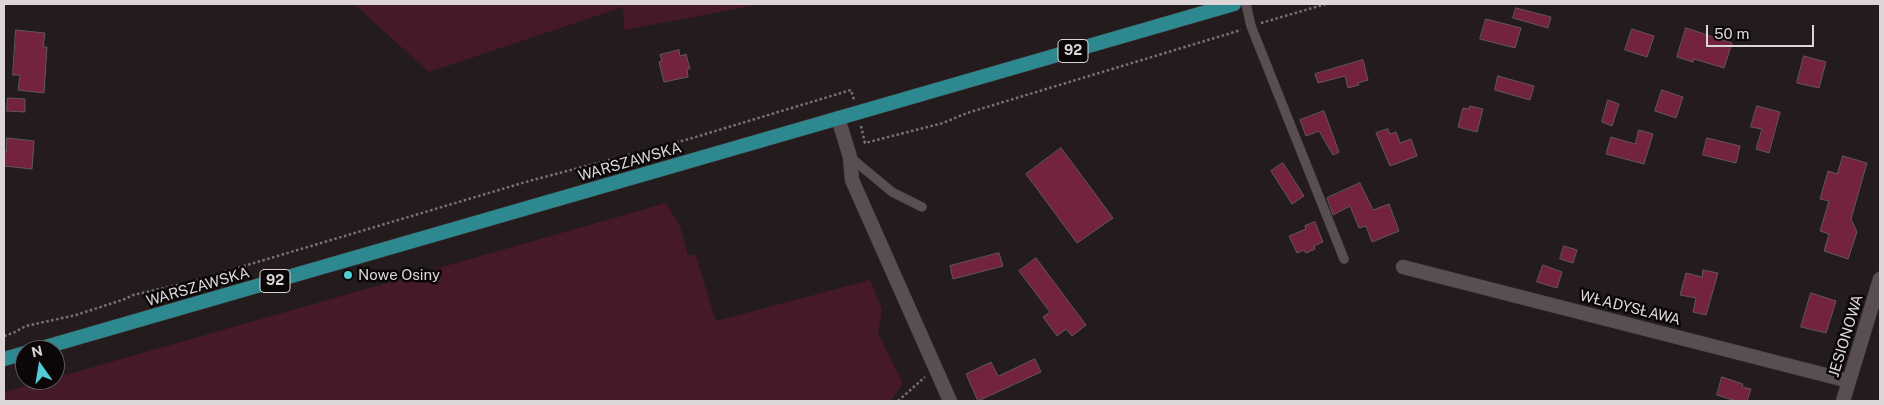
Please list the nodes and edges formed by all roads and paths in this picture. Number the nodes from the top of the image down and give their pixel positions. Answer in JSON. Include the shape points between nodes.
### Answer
{"nodes":[{"id":1,"x":1234,"y":4,"type":"edge"},
{"id":2,"x":1246,"y":4,"type":"edge"},
{"id":3,"x":1326,"y":4,"type":"edge"},
{"id":4,"x":1251,"y":26,"type":"junction"},
{"id":5,"x":854,"y":101,"type":"dead end"},
{"id":6,"x":838,"y":118,"type":"junction"},
{"id":7,"x":861,"y":125,"type":"dead end"},
{"id":8,"x":850,"y":156,"type":"junction"},
{"id":9,"x":922,"y":207,"type":"dead end"},
{"id":10,"x":1344,"y":260,"type":"dead end"},
{"id":11,"x":1403,"y":267,"type":"dead end"},
{"id":12,"x":1880,"y":279,"type":"edge"},
{"id":13,"x":4,"y":336,"type":"edge"},
{"id":14,"x":65,"y":341,"type":"edge"},
{"id":15,"x":936,"y":370,"type":"junction"},
{"id":16,"x":1850,"y":380,"type":"junction"},
{"id":17,"x":898,"y":401,"type":"edge"},
{"id":18,"x":950,"y":401,"type":"edge"},
{"id":19,"x":1843,"y":401,"type":"edge"}],
"edges":[{"from":1,"to":6,"type":"main road","name":"WARSZAWSKA","number":"92"},
{"from":2,"to":4,"type":"lane"},
{"from":3,"to":4,"type":"path"},
{"from":4,"to":7,"type":"path","via":[[943,123],[866,143]]},
{"from":4,"to":10,"type":"lane"},
{"from":5,"to":13,"type":"path","via":[[851,90],[187,283],[134,294],[76,315],[26,326]]},
{"from":6,"to":8,"type":"street"},
{"from":6,"to":14,"type":"main road","name":"WARSZAWSKA","number":"92"},
{"from":8,"to":9,"type":"lane","via":[[892,192]]},
{"from":8,"to":15,"type":"street","via":[[852,180]]},
{"from":11,"to":16,"type":"street","name":"WŁADYSŁAWA"},
{"from":12,"to":16,"type":"street","name":"JESIONOWA"},
{"from":15,"to":17,"type":"path"},
{"from":15,"to":18,"type":"street"},
{"from":16,"to":19,"type":"street","name":"JESIONOWA"}]}
